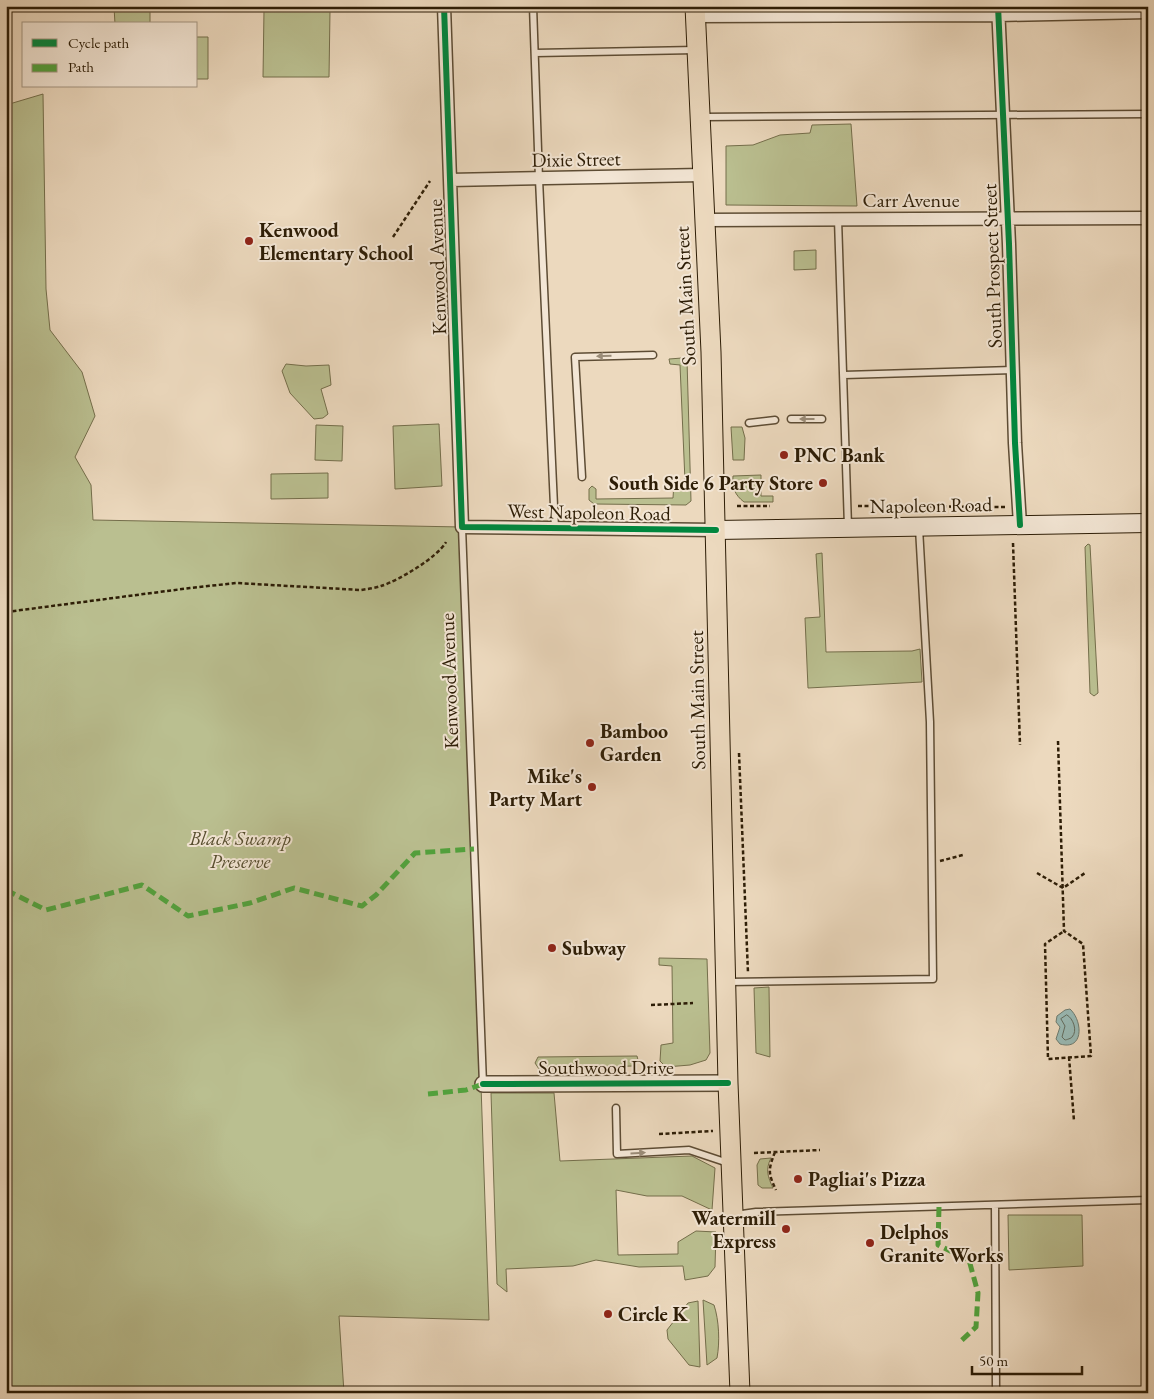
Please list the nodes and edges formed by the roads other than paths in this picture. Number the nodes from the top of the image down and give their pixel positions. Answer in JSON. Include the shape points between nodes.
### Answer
{"nodes":[{"id":1,"x":444,"y":6,"type":"edge"},
{"id":2,"x":533,"y":6,"type":"edge"},
{"id":3,"x":695,"y":11,"type":"edge"},
{"id":4,"x":998,"y":11,"type":"edge"},
{"id":5,"x":1148,"y":12,"type":"edge"},
{"id":6,"x":697,"y":50,"type":"junction"},
{"id":7,"x":535,"y":54,"type":"junction"},
{"id":8,"x":1148,"y":114,"type":"edge"},
{"id":9,"x":700,"y":116,"type":"junction"},
{"id":10,"x":1003,"y":116,"type":"junction"},
{"id":11,"x":702,"y":175,"type":"junction"},
{"id":12,"x":539,"y":178,"type":"junction"},
{"id":13,"x":450,"y":180,"type":"junction"},
{"id":14,"x":1007,"y":218,"type":"junction"},
{"id":15,"x":1148,"y":218,"type":"edge"},
{"id":16,"x":838,"y":219,"type":"junction"},
{"id":17,"x":704,"y":220,"type":"junction"},
{"id":18,"x":653,"y":355,"type":"dead end"},
{"id":19,"x":1013,"y":370,"type":"junction"},
{"id":20,"x":844,"y":375,"type":"junction"},
{"id":21,"x":791,"y":419,"type":"dead end"},
{"id":22,"x":822,"y":419,"type":"dead end"},
{"id":23,"x":775,"y":420,"type":"dead end"},
{"id":24,"x":749,"y":423,"type":"dead end"},
{"id":25,"x":582,"y":477,"type":"dead end"},
{"id":26,"x":1148,"y":523,"type":"edge"},
{"id":27,"x":1020,"y":525,"type":"junction"},
{"id":28,"x":462,"y":527,"type":"junction"},
{"id":29,"x":919,"y":527,"type":"junction"},
{"id":30,"x":555,"y":528,"type":"junction"},
{"id":31,"x":848,"y":528,"type":"junction"},
{"id":32,"x":716,"y":530,"type":"junction"},
{"id":33,"x":727,"y":982,"type":"junction"},
{"id":34,"x":728,"y":1082,"type":"junction"},
{"id":35,"x":483,"y":1084,"type":"joint"},
{"id":36,"x":616,"y":1108,"type":"dead end"},
{"id":37,"x":731,"y":1164,"type":"junction"},
{"id":38,"x":1148,"y":1200,"type":"edge"},
{"id":39,"x":995,"y":1205,"type":"junction"},
{"id":40,"x":734,"y":1215,"type":"junction"},
{"id":41,"x":996,"y":1390,"type":"dead end"},
{"id":42,"x":740,"y":1393,"type":"edge"}],
"edges":[{"from":1,"to":13,"type":"street","name":"Kenwood Avenue"},
{"from":2,"to":7,"type":"lane"},
{"from":3,"to":4,"type":"street"},
{"from":3,"to":6,"type":"main road","name":"South Main Street"},
{"from":4,"to":5,"type":"street"},
{"from":4,"to":10,"type":"street","name":"South Prospect Street"},
{"from":6,"to":7,"type":"lane"},
{"from":6,"to":9,"type":"main road","name":"South Main Street"},
{"from":7,"to":12,"type":"lane"},
{"from":8,"to":10,"type":"lane"},
{"from":9,"to":10,"type":"lane"},
{"from":9,"to":11,"type":"main road","name":"South Main Street"},
{"from":10,"to":14,"type":"street","name":"South Prospect Street"},
{"from":11,"to":12,"type":"street","name":"Dixie Street"},
{"from":11,"to":17,"type":"main road","name":"South Main Street"},
{"from":12,"to":13,"type":"street","name":"Dixie Street"},
{"from":12,"to":30,"type":"lane"},
{"from":13,"to":28,"type":"street","name":"Kenwood Avenue"},
{"from":14,"to":15,"type":"street","name":"Carr Avenue"},
{"from":14,"to":16,"type":"street","name":"Carr Avenue"},
{"from":14,"to":19,"type":"street","name":"South Prospect Street"},
{"from":16,"to":17,"type":"street","name":"Carr Avenue"},
{"from":16,"to":20,"type":"lane"},
{"from":17,"to":32,"type":"main road","name":"South Main Street"},
{"from":18,"to":25,"type":"lane","one_way":true,"via":[[575,357]]},
{"from":19,"to":20,"type":"lane"},
{"from":19,"to":27,"type":"street","name":"South Prospect Street"},
{"from":20,"to":31,"type":"lane"},
{"from":22,"to":21,"type":"lane","one_way":true},
{"from":23,"to":24,"type":"lane"},
{"from":26,"to":27,"type":"main road","name":"Napoleon Road"},
{"from":27,"to":29,"type":"main road","name":"Napoleon Road"},
{"from":28,"to":30,"type":"street","name":"West Napoleon Road"},
{"from":28,"to":35,"type":"lane","name":"Kenwood Avenue"},
{"from":29,"to":31,"type":"main road","name":"Napoleon Road"},
{"from":29,"to":33,"type":"lane","via":[[930,722],[933,979]]},
{"from":30,"to":32,"type":"street","name":"West Napoleon Road"},
{"from":31,"to":32,"type":"main road","name":"Napoleon Road"},
{"from":32,"to":33,"type":"main road","name":"South Main Street"},
{"from":33,"to":34,"type":"main road","name":"South Main Street"},
{"from":34,"to":35,"type":"street","name":"Southwood Drive"},
{"from":34,"to":37,"type":"main road","name":"South Main Street"},
{"from":36,"to":37,"type":"lane","one_way":true,"via":[[617,1154],[689,1150]]},
{"from":37,"to":40,"type":"main road","name":"South Main Street"},
{"from":38,"to":39,"type":"lane"},
{"from":39,"to":40,"type":"lane"},
{"from":39,"to":41,"type":"lane"},
{"from":40,"to":42,"type":"main road","name":"South Main Street"}]}
